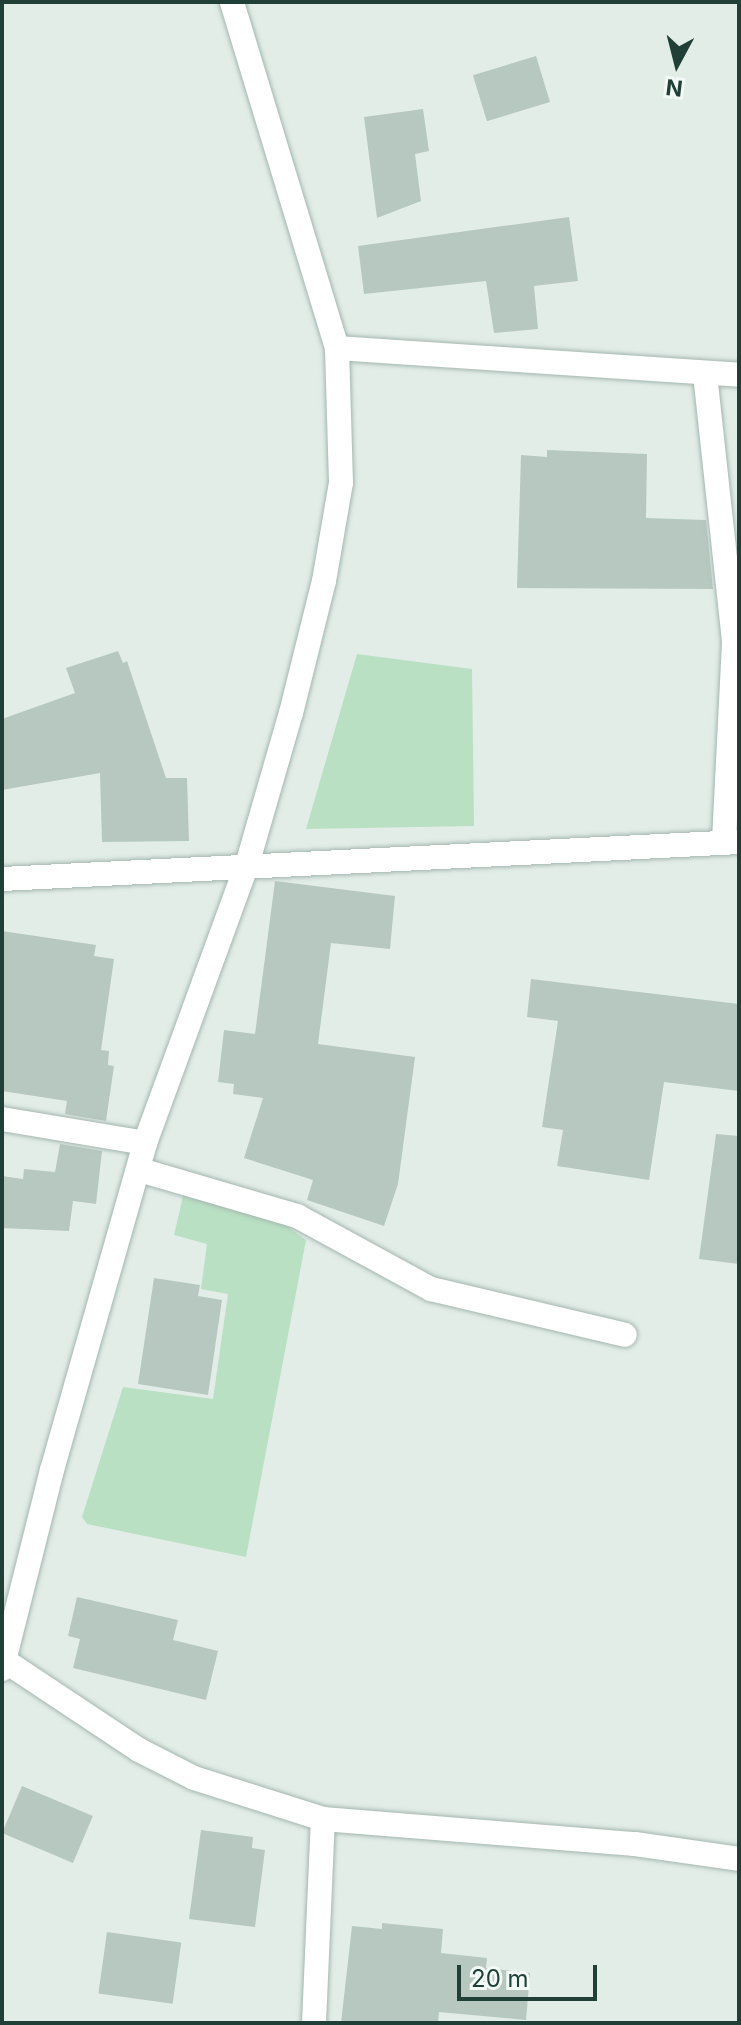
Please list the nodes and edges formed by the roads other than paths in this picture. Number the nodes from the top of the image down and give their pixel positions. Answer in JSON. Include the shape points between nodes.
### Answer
{"nodes":[{"id":1,"x":232,"y":2,"type":"edge"},
{"id":2,"x":337,"y":348,"type":"junction"},
{"id":3,"x":705,"y":374,"type":"junction"},
{"id":4,"x":739,"y":375,"type":"edge"},
{"id":5,"x":732,"y":842,"type":"edge"},
{"id":6,"x":247,"y":865,"type":"junction"},
{"id":7,"x":2,"y":879,"type":"edge"},
{"id":8,"x":2,"y":1119,"type":"edge"},
{"id":9,"x":145,"y":1143,"type":"junction"},
{"id":10,"x":140,"y":1170,"type":"junction"},
{"id":11,"x":625,"y":1335,"type":"dead end"},
{"id":12,"x":3,"y":1663,"type":"edge"},
{"id":13,"x":323,"y":1819,"type":"junction"},
{"id":14,"x":739,"y":1859,"type":"edge"},
{"id":15,"x":314,"y":2023,"type":"edge"}],
"edges":[{"from":1,"to":2,"type":"street"},
{"from":2,"to":3,"type":"street"},
{"from":2,"to":6,"type":"street","via":[[341,483],[324,581]]},
{"from":3,"to":4,"type":"street"},
{"from":3,"to":5,"type":"street","via":[[734,643]]},
{"from":5,"to":6,"type":"street"},
{"from":6,"to":7,"type":"street"},
{"from":6,"to":9,"type":"street"},
{"from":8,"to":9,"type":"street"},
{"from":9,"to":10,"type":"street"},
{"from":10,"to":11,"type":"street","via":[[297,1216],[431,1289]]},
{"from":10,"to":12,"type":"street","via":[[52,1470]]},
{"from":12,"to":13,"type":"street","via":[[139,1750],[194,1778]]},
{"from":13,"to":14,"type":"street","via":[[635,1844]]},
{"from":13,"to":15,"type":"street"}]}
